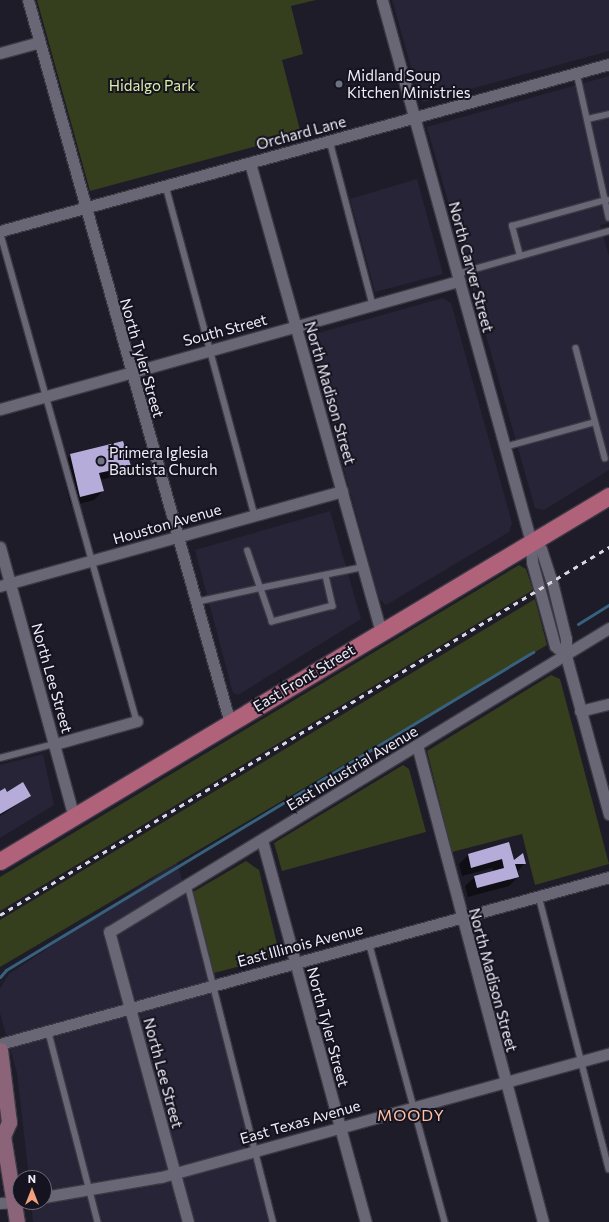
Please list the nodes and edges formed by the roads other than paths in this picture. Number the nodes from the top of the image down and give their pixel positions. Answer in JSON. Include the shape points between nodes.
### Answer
{"nodes":[{"id":1,"x":28,"y":0,"type":"edge"},
{"id":2,"x":382,"y":0,"type":"edge"},
{"id":3,"x":40,"y":42,"type":"junction"},
{"id":4,"x":0,"y":53,"type":"edge"},
{"id":5,"x":609,"y":64,"type":"edge"},
{"id":6,"x":577,"y":73,"type":"junction"},
{"id":7,"x":609,"y":114,"type":"edge"},
{"id":8,"x":415,"y":118,"type":"junction"},
{"id":9,"x":588,"y":120,"type":"junction"},
{"id":10,"x":330,"y":141,"type":"junction"},
{"id":11,"x":250,"y":163,"type":"junction"},
{"id":12,"x":166,"y":186,"type":"junction"},
{"id":13,"x":606,"y":200,"type":"junction"},
{"id":14,"x":85,"y":208,"type":"junction"},
{"id":15,"x":609,"y":217,"type":"edge"},
{"id":16,"x":0,"y":231,"type":"edge"},
{"id":17,"x":609,"y":231,"type":"edge"},
{"id":18,"x":520,"y":256,"type":"junction"},
{"id":19,"x":458,"y":277,"type":"junction"},
{"id":20,"x":373,"y":305,"type":"junction"},
{"id":21,"x":296,"y":327,"type":"junction"},
{"id":22,"x":576,"y":348,"type":"dead end"},
{"id":23,"x":211,"y":350,"type":"junction"},
{"id":24,"x":130,"y":372,"type":"junction"},
{"id":25,"x":47,"y":396,"type":"junction"},
{"id":26,"x":0,"y":409,"type":"edge"},
{"id":27,"x":595,"y":422,"type":"junction"},
{"id":28,"x":505,"y":447,"type":"junction"},
{"id":29,"x":605,"y":458,"type":"dead end"},
{"id":30,"x":342,"y":491,"type":"junction"},
{"id":31,"x":609,"y":496,"type":"edge"},
{"id":32,"x":255,"y":515,"type":"junction"},
{"id":33,"x":177,"y":537,"type":"junction"},
{"id":34,"x":531,"y":542,"type":"junction"},
{"id":35,"x":0,"y":547,"type":"edge"},
{"id":36,"x":248,"y":551,"type":"dead end"},
{"id":37,"x":94,"y":560,"type":"junction"},
{"id":38,"x":363,"y":567,"type":"junction"},
{"id":39,"x":326,"y":576,"type":"junction"},
{"id":40,"x":5,"y":585,"type":"edge"},
{"id":41,"x":260,"y":588,"type":"junction"},
{"id":42,"x":196,"y":602,"type":"junction"},
{"id":43,"x":609,"y":628,"type":"edge"},
{"id":44,"x":381,"y":632,"type":"junction"},
{"id":45,"x":566,"y":656,"type":"junction"},
{"id":46,"x":609,"y":704,"type":"edge"},
{"id":47,"x":580,"y":711,"type":"junction"},
{"id":48,"x":137,"y":721,"type":"joint"},
{"id":49,"x":230,"y":723,"type":"junction"},
{"id":50,"x":55,"y":744,"type":"junction"},
{"id":51,"x":417,"y":745,"type":"junction"},
{"id":52,"x":0,"y":758,"type":"edge"},
{"id":53,"x":609,"y":814,"type":"edge"},
{"id":54,"x":74,"y":816,"type":"junction"},
{"id":55,"x":262,"y":840,"type":"junction"},
{"id":56,"x":0,"y":861,"type":"edge"},
{"id":57,"x":609,"y":877,"type":"edge"},
{"id":58,"x":188,"y":885,"type":"junction"},
{"id":59,"x":540,"y":896,"type":"junction"},
{"id":60,"x":460,"y":917,"type":"junction"},
{"id":61,"x":109,"y":932,"type":"joint"},
{"id":62,"x":369,"y":942,"type":"junction"},
{"id":63,"x":295,"y":962,"type":"junction"},
{"id":64,"x":212,"y":985,"type":"junction"},
{"id":65,"x":129,"y":1007,"type":"junction"},
{"id":66,"x":48,"y":1029,"type":"junction"},
{"id":67,"x":0,"y":1044,"type":"edge"},
{"id":68,"x":0,"y":1050,"type":"edge"},
{"id":69,"x":609,"y":1054,"type":"edge"},
{"id":70,"x":581,"y":1061,"type":"junction"},
{"id":71,"x":504,"y":1080,"type":"junction"},
{"id":72,"x":413,"y":1106,"type":"junction"},
{"id":73,"x":340,"y":1126,"type":"junction"},
{"id":74,"x":1,"y":1135,"type":"edge"},
{"id":75,"x":252,"y":1150,"type":"junction"},
{"id":76,"x":609,"y":1169,"type":"edge"},
{"id":77,"x":174,"y":1173,"type":"junction"},
{"id":78,"x":89,"y":1189,"type":"junction"},
{"id":79,"x":52,"y":1196,"type":"edge"},
{"id":80,"x":11,"y":1202,"type":"edge"},
{"id":81,"x":17,"y":1222,"type":"edge"},
{"id":82,"x":98,"y":1222,"type":"edge"},
{"id":83,"x":188,"y":1222,"type":"edge"},
{"id":84,"x":273,"y":1222,"type":"edge"},
{"id":85,"x":366,"y":1222,"type":"edge"},
{"id":86,"x":445,"y":1222,"type":"edge"},
{"id":87,"x":543,"y":1222,"type":"edge"}],
"edges":[{"from":1,"to":3,"type":"street","name":"North Tyler Street"},
{"from":2,"to":8,"type":"street","name":"North Carver Street"},
{"from":3,"to":4,"type":"street"},
{"from":3,"to":14,"type":"street","name":"North Tyler Street"},
{"from":5,"to":6,"type":"street","name":"Orchard Lane"},
{"from":6,"to":8,"type":"street","name":"Orchard Lane"},
{"from":6,"to":9,"type":"lane"},
{"from":7,"to":9,"type":"lane"},
{"from":8,"to":10,"type":"street","name":"Orchard Lane"},
{"from":8,"to":19,"type":"street","name":"North Carver Street"},
{"from":9,"to":13,"type":"lane"},
{"from":10,"to":11,"type":"street","name":"Orchard Lane"},
{"from":10,"to":20,"type":"lane"},
{"from":11,"to":12,"type":"street","name":"Orchard Lane"},
{"from":11,"to":21,"type":"street","name":"North Madison Street"},
{"from":12,"to":14,"type":"street","name":"Orchard Lane"},
{"from":12,"to":23,"type":"lane"},
{"from":13,"to":15,"type":"lane"},
{"from":13,"to":18,"type":"lane","via":[[512,226]]},
{"from":14,"to":16,"type":"street","name":"Orchard Lane"},
{"from":14,"to":24,"type":"street","name":"North Tyler Street"},
{"from":16,"to":25,"type":"lane"},
{"from":17,"to":18,"type":"lane"},
{"from":18,"to":19,"type":"lane"},
{"from":19,"to":20,"type":"street","name":"South Street"},
{"from":19,"to":28,"type":"street","name":"North Carver Street"},
{"from":20,"to":21,"type":"street","name":"South Street"},
{"from":21,"to":23,"type":"street","name":"South Street"},
{"from":21,"to":30,"type":"street","name":"North Madison Street"},
{"from":22,"to":27,"type":"lane"},
{"from":23,"to":24,"type":"street","name":"South Street"},
{"from":23,"to":32,"type":"lane"},
{"from":24,"to":25,"type":"street","name":"South Street"},
{"from":24,"to":33,"type":"street","name":"North Tyler Street"},
{"from":25,"to":26,"type":"street","name":"South Street"},
{"from":25,"to":37,"type":"lane"},
{"from":27,"to":28,"type":"lane"},
{"from":27,"to":29,"type":"lane"},
{"from":28,"to":34,"type":"street","name":"North Carver Street"},
{"from":30,"to":32,"type":"street","name":"Houston Avenue"},
{"from":30,"to":38,"type":"street","name":"North Madison Street"},
{"from":31,"to":34,"type":"main road","name":"East Front Street"},
{"from":32,"to":33,"type":"street","name":"Houston Avenue"},
{"from":33,"to":37,"type":"street","name":"Houston Avenue"},
{"from":33,"to":42,"type":"street","name":"North Tyler Street"},
{"from":34,"to":44,"type":"main road","name":"East Front Street"},
{"from":34,"to":45,"type":"street","name":"North Carver Street","via":[[532,562],[555,646]]},
{"from":35,"to":40,"type":"street","name":"North Lee Street"},
{"from":36,"to":41,"type":"lane"},
{"from":37,"to":40,"type":"street","name":"Houston Avenue"},
{"from":37,"to":48,"type":"lane"},
{"from":38,"to":39,"type":"lane"},
{"from":38,"to":44,"type":"street","name":"North Madison Street"},
{"from":39,"to":41,"type":"lane"},
{"from":39,"to":41,"type":"lane","via":[[333,606],[272,622]]},
{"from":40,"to":50,"type":"street","name":"North Lee Street"},
{"from":41,"to":42,"type":"lane"},
{"from":42,"to":49,"type":"street","name":"North Tyler Street"},
{"from":43,"to":45,"type":"street","name":"East Industrial Avenue"},
{"from":44,"to":49,"type":"main road","name":"East Front Street"},
{"from":45,"to":47,"type":"street","name":"North Carver Street"},
{"from":45,"to":51,"type":"street","name":"East Industrial Avenue"},
{"from":46,"to":47,"type":"street"},
{"from":47,"to":53,"type":"street","name":"North Carver Street"},
{"from":48,"to":50,"type":"street"},
{"from":49,"to":54,"type":"main road","name":"East Front Street"},
{"from":50,"to":52,"type":"lane"},
{"from":50,"to":54,"type":"street","name":"North Lee Street"},
{"from":51,"to":55,"type":"street","name":"East Industrial Avenue"},
{"from":51,"to":60,"type":"street","name":"North Madison Street"},
{"from":54,"to":56,"type":"main road","name":"East Front Street"},
{"from":55,"to":58,"type":"street","name":"East Industrial Avenue"},
{"from":55,"to":63,"type":"street","name":"North Tyler Street"},
{"from":57,"to":59,"type":"street","name":"East Illinois Avenue"},
{"from":58,"to":61,"type":"street","name":"East Industrial Avenue"},
{"from":58,"to":64,"type":"lane"},
{"from":59,"to":60,"type":"street","name":"East Illinois Avenue"},
{"from":59,"to":70,"type":"lane"},
{"from":60,"to":62,"type":"street","name":"East Illinois Avenue"},
{"from":60,"to":71,"type":"street","name":"North Madison Street"},
{"from":61,"to":65,"type":"street","name":"North Lee Street"},
{"from":62,"to":63,"type":"street","name":"East Illinois Avenue"},
{"from":62,"to":72,"type":"lane"},
{"from":63,"to":64,"type":"street","name":"East Illinois Avenue"},
{"from":63,"to":73,"type":"street","name":"North Tyler Street"},
{"from":64,"to":65,"type":"street","name":"East Illinois Avenue"},
{"from":64,"to":75,"type":"lane"},
{"from":65,"to":66,"type":"street","name":"East Illinois Avenue"},
{"from":65,"to":77,"type":"street","name":"North Lee Street"},
{"from":66,"to":67,"type":"street","name":"East Illinois Avenue"},
{"from":66,"to":78,"type":"lane"},
{"from":68,"to":74,"type":"main road","via":[[9,1122]]},
{"from":69,"to":70,"type":"street","name":"East Texas Avenue"},
{"from":70,"to":71,"type":"street","name":"East Texas Avenue"},
{"from":70,"to":76,"type":"lane"},
{"from":71,"to":72,"type":"street","name":"East Texas Avenue"},
{"from":71,"to":87,"type":"street","name":"North Madison Street"},
{"from":72,"to":73,"type":"street","name":"East Texas Avenue"},
{"from":72,"to":86,"type":"lane"},
{"from":73,"to":75,"type":"street","name":"East Texas Avenue"},
{"from":73,"to":85,"type":"street","name":"North Tyler Street"},
{"from":74,"to":80,"type":"main road"},
{"from":75,"to":77,"type":"street","name":"East Texas Avenue"},
{"from":75,"to":84,"type":"lane"},
{"from":77,"to":78,"type":"street","name":"East Texas Avenue"},
{"from":77,"to":83,"type":"street","name":"North Lee Street"},
{"from":78,"to":79,"type":"street","name":"East Texas Avenue"},
{"from":78,"to":82,"type":"lane"},
{"from":80,"to":81,"type":"main road"}]}
